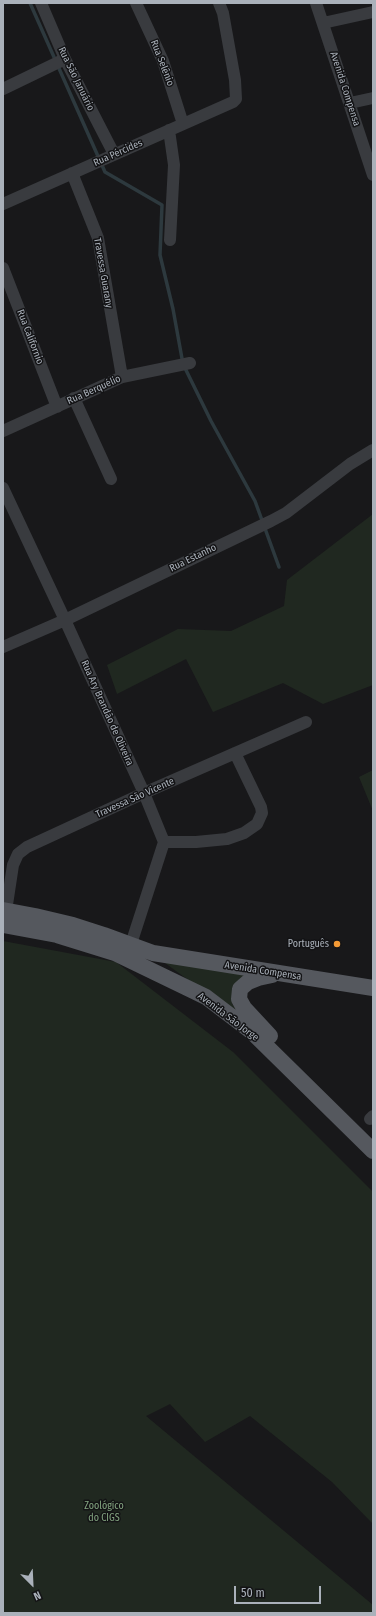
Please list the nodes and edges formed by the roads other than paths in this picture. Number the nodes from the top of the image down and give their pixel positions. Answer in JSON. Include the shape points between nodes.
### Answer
{"nodes":[{"id":1,"x":41,"y":3,"type":"edge"},
{"id":2,"x":136,"y":3,"type":"edge"},
{"id":3,"x":219,"y":3,"type":"edge"},
{"id":4,"x":316,"y":3,"type":"edge"},
{"id":5,"x":373,"y":12,"type":"edge"},
{"id":6,"x":323,"y":23,"type":"junction"},
{"id":7,"x":65,"y":59,"type":"junction"},
{"id":8,"x":3,"y":89,"type":"edge"},
{"id":9,"x":373,"y":98,"type":"edge"},
{"id":10,"x":350,"y":103,"type":"junction"},
{"id":11,"x":183,"y":124,"type":"junction"},
{"id":12,"x":169,"y":130,"type":"junction"},
{"id":13,"x":114,"y":154,"type":"junction"},
{"id":14,"x":72,"y":173,"type":"junction"},
{"id":15,"x":373,"y":175,"type":"edge"},
{"id":16,"x":3,"y":204,"type":"edge"},
{"id":17,"x":170,"y":240,"type":"dead end"},
{"id":18,"x":3,"y":268,"type":"edge"},
{"id":19,"x":190,"y":364,"type":"dead end"},
{"id":20,"x":122,"y":377,"type":"junction"},
{"id":21,"x":74,"y":398,"type":"junction"},
{"id":22,"x":57,"y":407,"type":"junction"},
{"id":23,"x":3,"y":431,"type":"edge"},
{"id":24,"x":373,"y":450,"type":"edge"},
{"id":25,"x":111,"y":478,"type":"dead end"},
{"id":26,"x":3,"y":488,"type":"edge"},
{"id":27,"x":65,"y":620,"type":"junction"},
{"id":28,"x":3,"y":647,"type":"edge"},
{"id":29,"x":306,"y":722,"type":"dead end"},
{"id":30,"x":235,"y":753,"type":"junction"},
{"id":31,"x":144,"y":793,"type":"junction"},
{"id":32,"x":164,"y":842,"type":"junction"},
{"id":33,"x":4,"y":915,"type":"edge"},
{"id":34,"x":131,"y":944,"type":"junction"},
{"id":35,"x":280,"y":974,"type":"junction"},
{"id":36,"x":373,"y":988,"type":"edge"},
{"id":37,"x":373,"y":1143,"type":"edge"},
{"id":38,"x":373,"y":1151,"type":"edge"}],
"edges":[{"from":1,"to":7,"type":"street","name":"Rua São Januário"},
{"from":2,"to":11,"type":"street","name":"Rua Selênio","via":[[163,61]]},
{"from":3,"to":11,"type":"street","name":"Rua Pércides","via":[[235,80],[236,99]]},
{"from":4,"to":6,"type":"street","name":"Avenida Compensa"},
{"from":5,"to":6,"type":"street"},
{"from":6,"to":10,"type":"street","name":"Avenida Compensa"},
{"from":7,"to":8,"type":"street"},
{"from":7,"to":13,"type":"street","name":"Rua São Januário"},
{"from":9,"to":10,"type":"street"},
{"from":10,"to":15,"type":"street","name":"Avenida Compensa"},
{"from":11,"to":12,"type":"street","name":"Rua Pércides"},
{"from":12,"to":13,"type":"street","name":"Rua Pércides"},
{"from":12,"to":17,"type":"street","via":[[174,165]]},
{"from":13,"to":14,"type":"street","name":"Rua Pércides"},
{"from":14,"to":16,"type":"street","name":"Rua Pércides"},
{"from":14,"to":20,"type":"street","name":"Travessa Guarany","via":[[98,238]]},
{"from":18,"to":22,"type":"street","name":"Rua Californio"},
{"from":19,"to":20,"type":"street","name":"Rua Berquélio"},
{"from":20,"to":21,"type":"street","name":"Rua Berquélio"},
{"from":21,"to":22,"type":"street","name":"Rua Berquélio"},
{"from":21,"to":25,"type":"street"},
{"from":22,"to":23,"type":"street","name":"Rua Berquélio"},
{"from":24,"to":27,"type":"street","name":"Rua Estanho","via":[[350,464],[286,513]]},
{"from":26,"to":27,"type":"street","name":"Rua Ary Brandão de Oliveira"},
{"from":27,"to":28,"type":"street","name":"Rua Estanho"},
{"from":27,"to":31,"type":"street","name":"Rua Ary Brandão de Oliveira"},
{"from":29,"to":30,"type":"street","name":"Travessa São Vicente"},
{"from":30,"to":31,"type":"street","name":"Travessa São Vicente"},
{"from":30,"to":32,"type":"street","via":[[261,807],[262,813],[257,824],[244,833],[223,840]]},
{"from":31,"to":32,"type":"street","name":"Rua Ary Brandão de Oliveira"},
{"from":31,"to":33,"type":"street","name":"Travessa São Vicente","via":[[26,847],[18,854],[13,865]]},
{"from":32,"to":34,"type":"street"},
{"from":33,"to":34,"type":"main road","via":[[73,925]]},
{"from":33,"to":38,"type":"main road","name":"Avenida São Jorge","via":[[115,953],[206,997],[252,1032]]},
{"from":34,"to":35,"type":"main road","name":"Avenida Compensa","via":[[153,953]]},
{"from":35,"to":36,"type":"main road","name":"Avenida Compensa"},
{"from":35,"to":37,"type":"main road","via":[[248,982],[240,989],[239,999],[244,1008]]}]}
